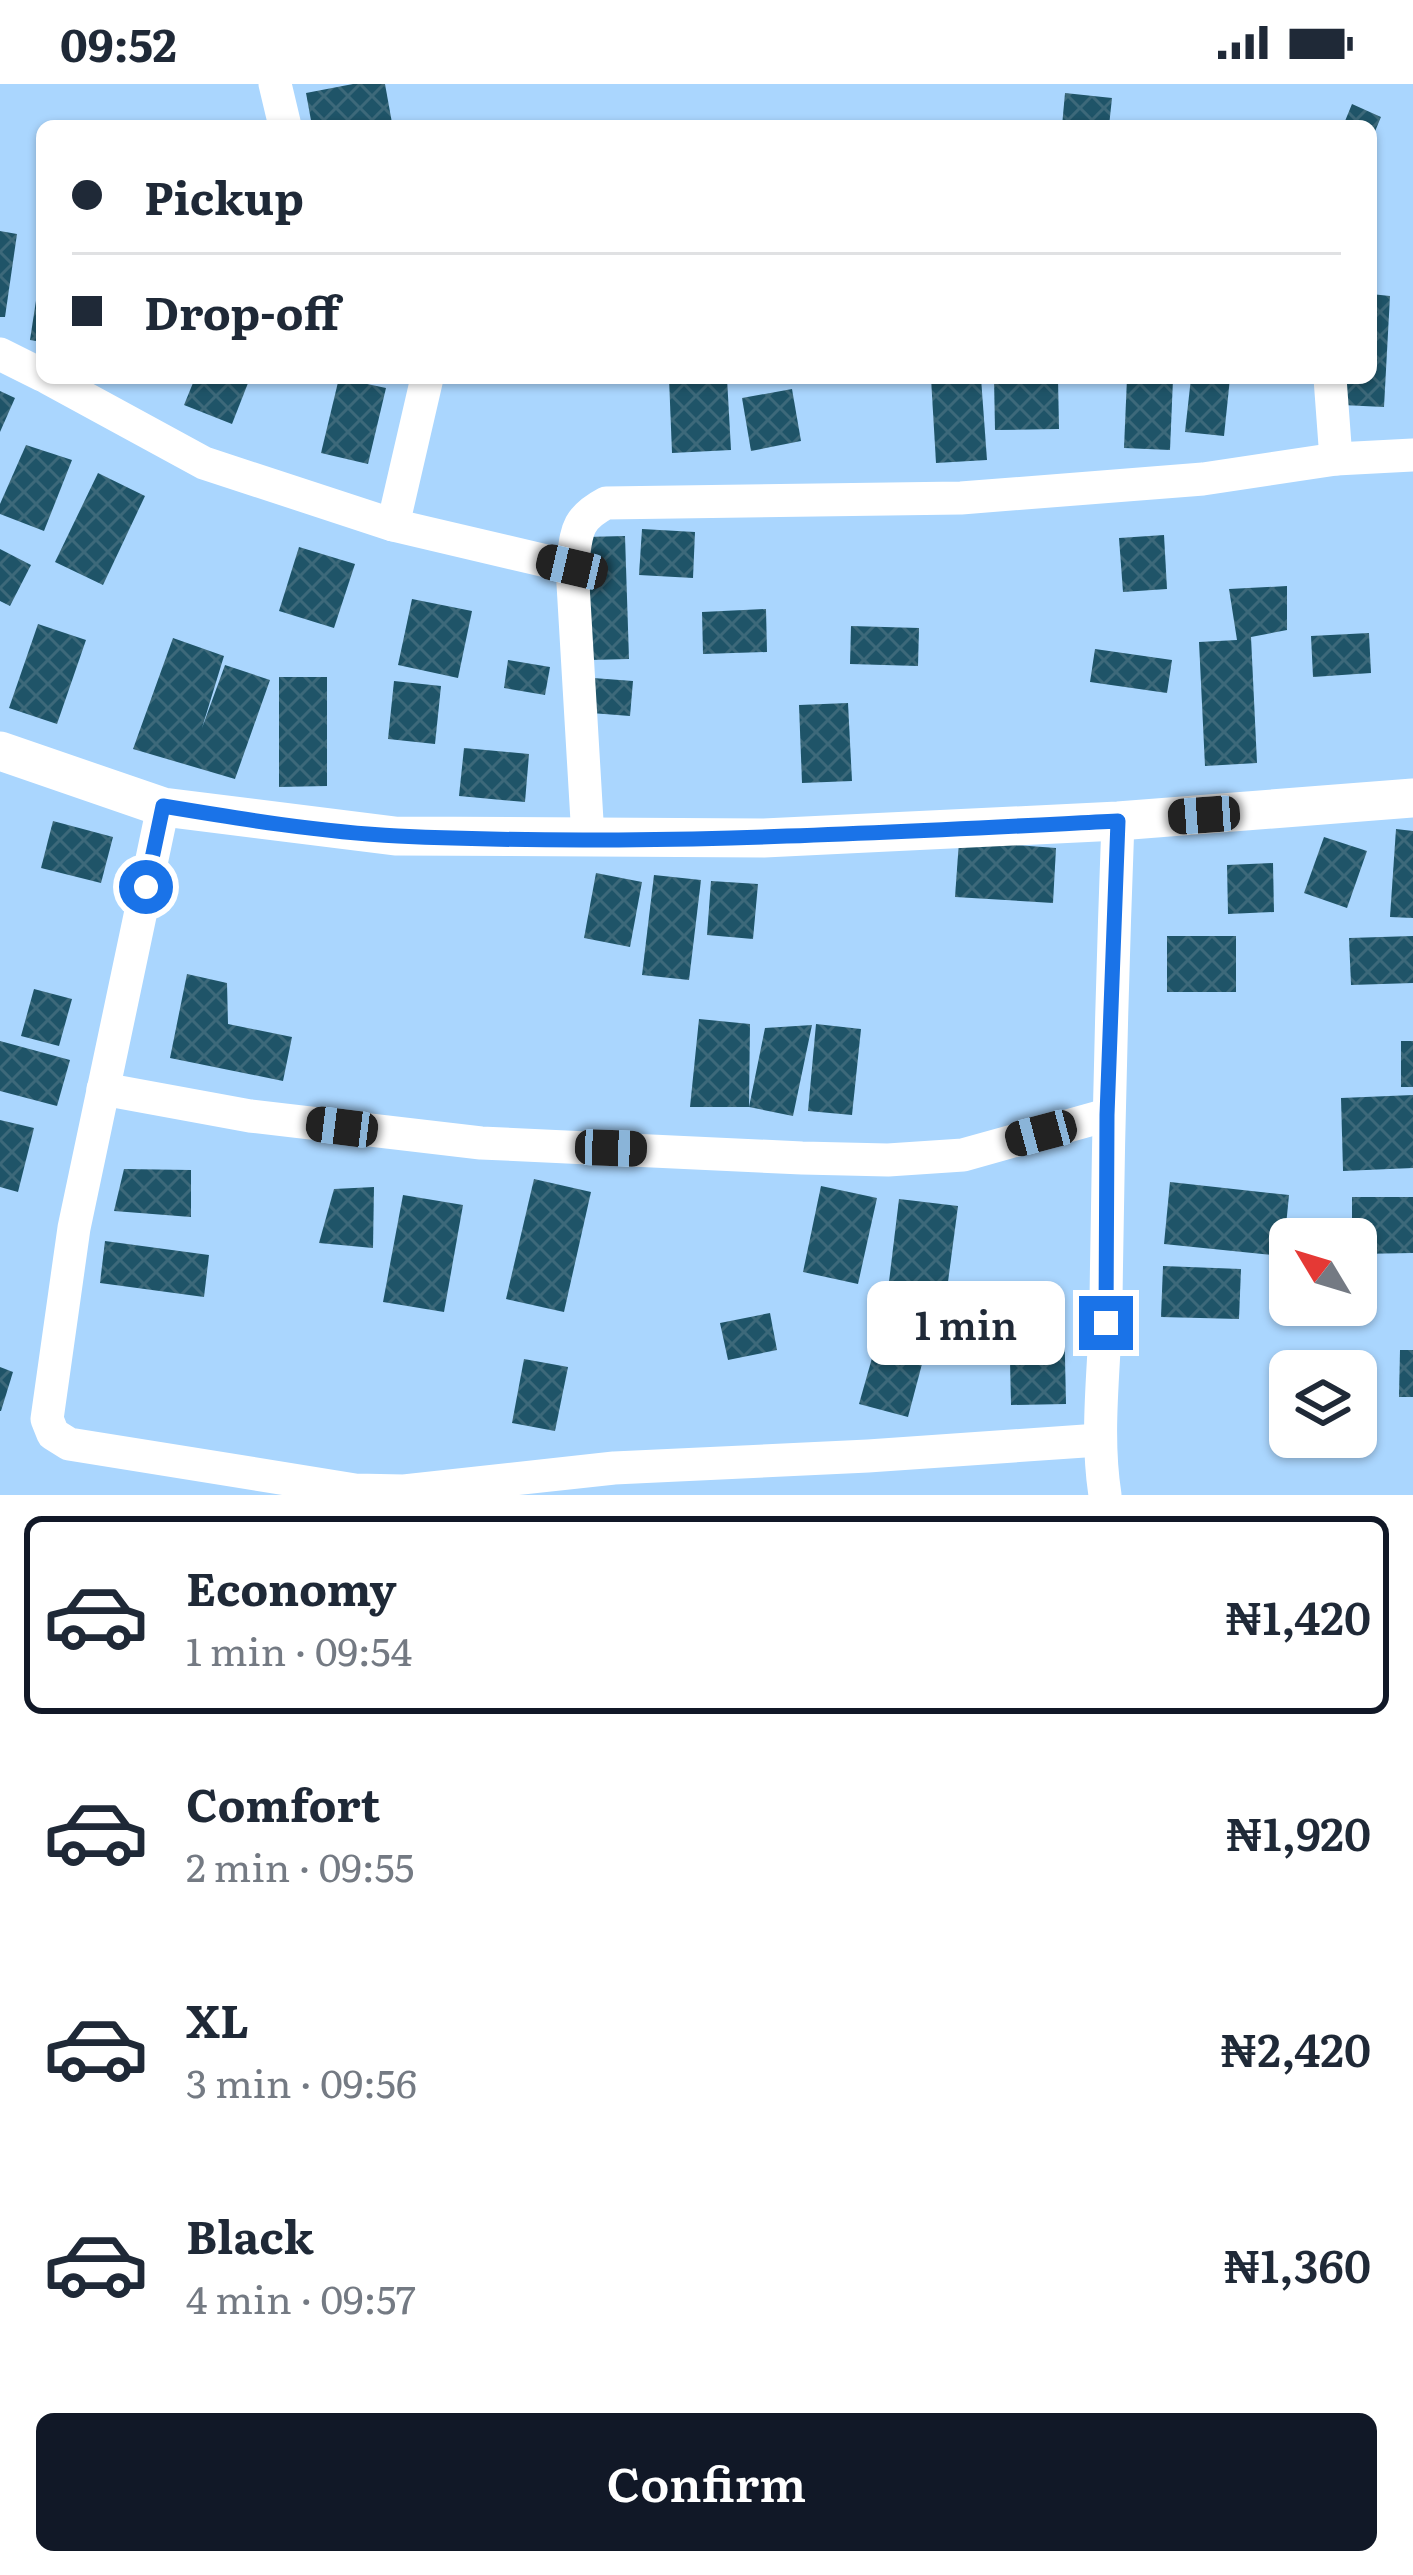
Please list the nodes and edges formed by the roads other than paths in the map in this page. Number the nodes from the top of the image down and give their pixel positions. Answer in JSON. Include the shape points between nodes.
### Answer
{"nodes":[{"id":1,"x":275,"y":84,"type":"edge"},
{"id":2,"x":284,"y":120,"type":"edge"},
{"id":3,"x":0,"y":354,"type":"edge"},
{"id":4,"x":36,"y":372,"type":"edge"},
{"id":5,"x":59,"y":384,"type":"edge"},
{"id":6,"x":426,"y":384,"type":"edge"},
{"id":7,"x":1330,"y":384,"type":"edge"},
{"id":8,"x":1413,"y":455,"type":"edge"},
{"id":9,"x":1336,"y":459,"type":"junction"},
{"id":10,"x":393,"y":525,"type":"junction"},
{"id":11,"x":572,"y":567,"type":"junction"},
{"id":12,"x":0,"y":752,"type":"edge"},
{"id":13,"x":1413,"y":798,"type":"edge"},
{"id":14,"x":163,"y":806,"type":"junction"},
{"id":15,"x":1118,"y":821,"type":"junction"},
{"id":16,"x":588,"y":838,"type":"junction"},
{"id":17,"x":104,"y":1089,"type":"junction"},
{"id":18,"x":1107,"y":1115,"type":"junction"},
{"id":19,"x":1099,"y":1439,"type":"junction"},
{"id":20,"x":464,"y":1490,"type":"edge"},
{"id":21,"x":1105,"y":1495,"type":"edge"}],
"edges":[{"from":1,"to":2,"type":"street"},
{"from":3,"to":4,"type":"street"},
{"from":5,"to":10,"type":"street","via":[[191,458]]},
{"from":6,"to":10,"type":"street"},
{"from":7,"to":9,"type":"street"},
{"from":8,"to":9,"type":"street"},
{"from":9,"to":11,"type":"street","via":[[962,498],[606,503],[578,526]]},
{"from":10,"to":11,"type":"street"},
{"from":11,"to":16,"type":"street"},
{"from":12,"to":14,"type":"street"},
{"from":13,"to":15,"type":"street"},
{"from":14,"to":16,"type":"street","via":[[394,836]]},
{"from":14,"to":17,"type":"street"},
{"from":15,"to":16,"type":"street"},
{"from":15,"to":18,"type":"street"},
{"from":17,"to":18,"type":"street","via":[[481,1143],[824,1159],[963,1155]]},
{"from":17,"to":20,"type":"street","via":[[74,1228],[47,1420],[53,1433],[69,1444],[355,1490]]},
{"from":18,"to":19,"type":"street"},
{"from":19,"to":20,"type":"street","via":[[614,1468]]},
{"from":19,"to":21,"type":"street"}]}
